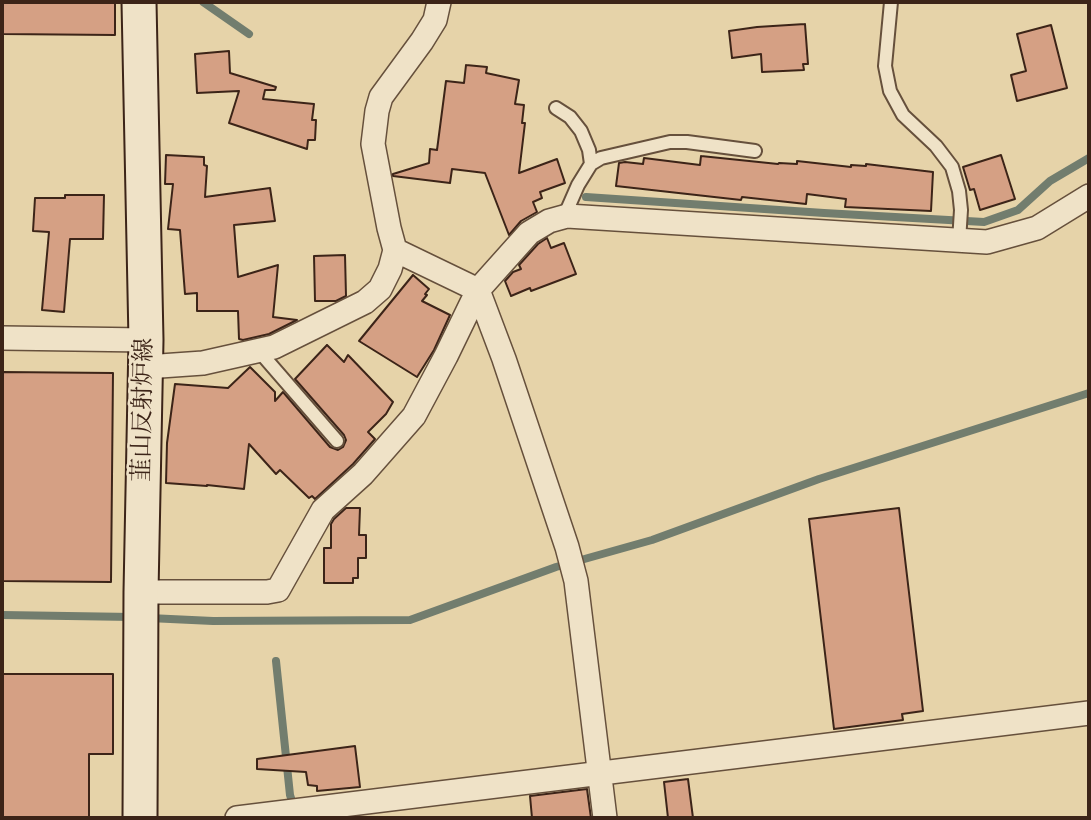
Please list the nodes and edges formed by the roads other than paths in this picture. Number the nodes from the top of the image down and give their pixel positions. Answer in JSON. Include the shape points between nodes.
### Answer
{"nodes":[{"id":1,"x":139,"y":2,"type":"edge"},
{"id":2,"x":439,"y":2,"type":"edge"},
{"id":3,"x":891,"y":2,"type":"edge"},
{"id":4,"x":556,"y":108,"type":"dead end"},
{"id":5,"x":755,"y":151,"type":"dead end"},
{"id":6,"x":592,"y":164,"type":"junction"},
{"id":7,"x":1089,"y":196,"type":"edge"},
{"id":8,"x":564,"y":216,"type":"junction"},
{"id":9,"x":959,"y":235,"type":"junction"},
{"id":10,"x":395,"y":250,"type":"junction"},
{"id":11,"x":478,"y":290,"type":"junction"},
{"id":12,"x":2,"y":338,"type":"edge"},
{"id":13,"x":259,"y":351,"type":"junction"},
{"id":14,"x":146,"y":354,"type":"junction"},
{"id":15,"x":337,"y":441,"type":"dead end"},
{"id":16,"x":141,"y":592,"type":"junction"},
{"id":17,"x":1089,"y":713,"type":"edge"},
{"id":18,"x":600,"y":772,"type":"junction"},
{"id":19,"x":293,"y":814,"type":"edge"},
{"id":20,"x":140,"y":818,"type":"edge"},
{"id":21,"x":237,"y":818,"type":"edge"},
{"id":22,"x":605,"y":818,"type":"edge"}],
"edges":[{"from":1,"to":14,"type":"main road","name":"韮山反射炉線"},
{"from":2,"to":10,"type":"street","via":[[435,20],[381,97],[377,111],[373,144]]},
{"from":3,"to":9,"type":"lane","via":[[885,66],[890,91],[902,115],[952,167],[958,191]]},
{"from":4,"to":6,"type":"lane","via":[[581,131]]},
{"from":5,"to":6,"type":"lane","via":[[670,142]]},
{"from":6,"to":8,"type":"lane"},
{"from":7,"to":9,"type":"street","via":[[1037,228],[987,242]]},
{"from":8,"to":9,"type":"street"},
{"from":8,"to":11,"type":"street","via":[[528,233]]},
{"from":10,"to":11,"type":"street"},
{"from":10,"to":13,"type":"street","via":[[380,289],[365,302]]},
{"from":11,"to":16,"type":"street","via":[[414,416],[363,474],[323,510],[278,590]]},
{"from":11,"to":18,"type":"street","via":[[576,581]]},
{"from":12,"to":14,"type":"street"},
{"from":13,"to":14,"type":"street","via":[[203,363]]},
{"from":13,"to":15,"type":"lane"},
{"from":14,"to":16,"type":"main road","name":"韮山反射炉線"},
{"from":16,"to":20,"type":"main road","name":"韮山反射炉線"},
{"from":17,"to":18,"type":"street"},
{"from":18,"to":19,"type":"street"},
{"from":18,"to":22,"type":"street"},
{"from":19,"to":21,"type":"street"}]}
